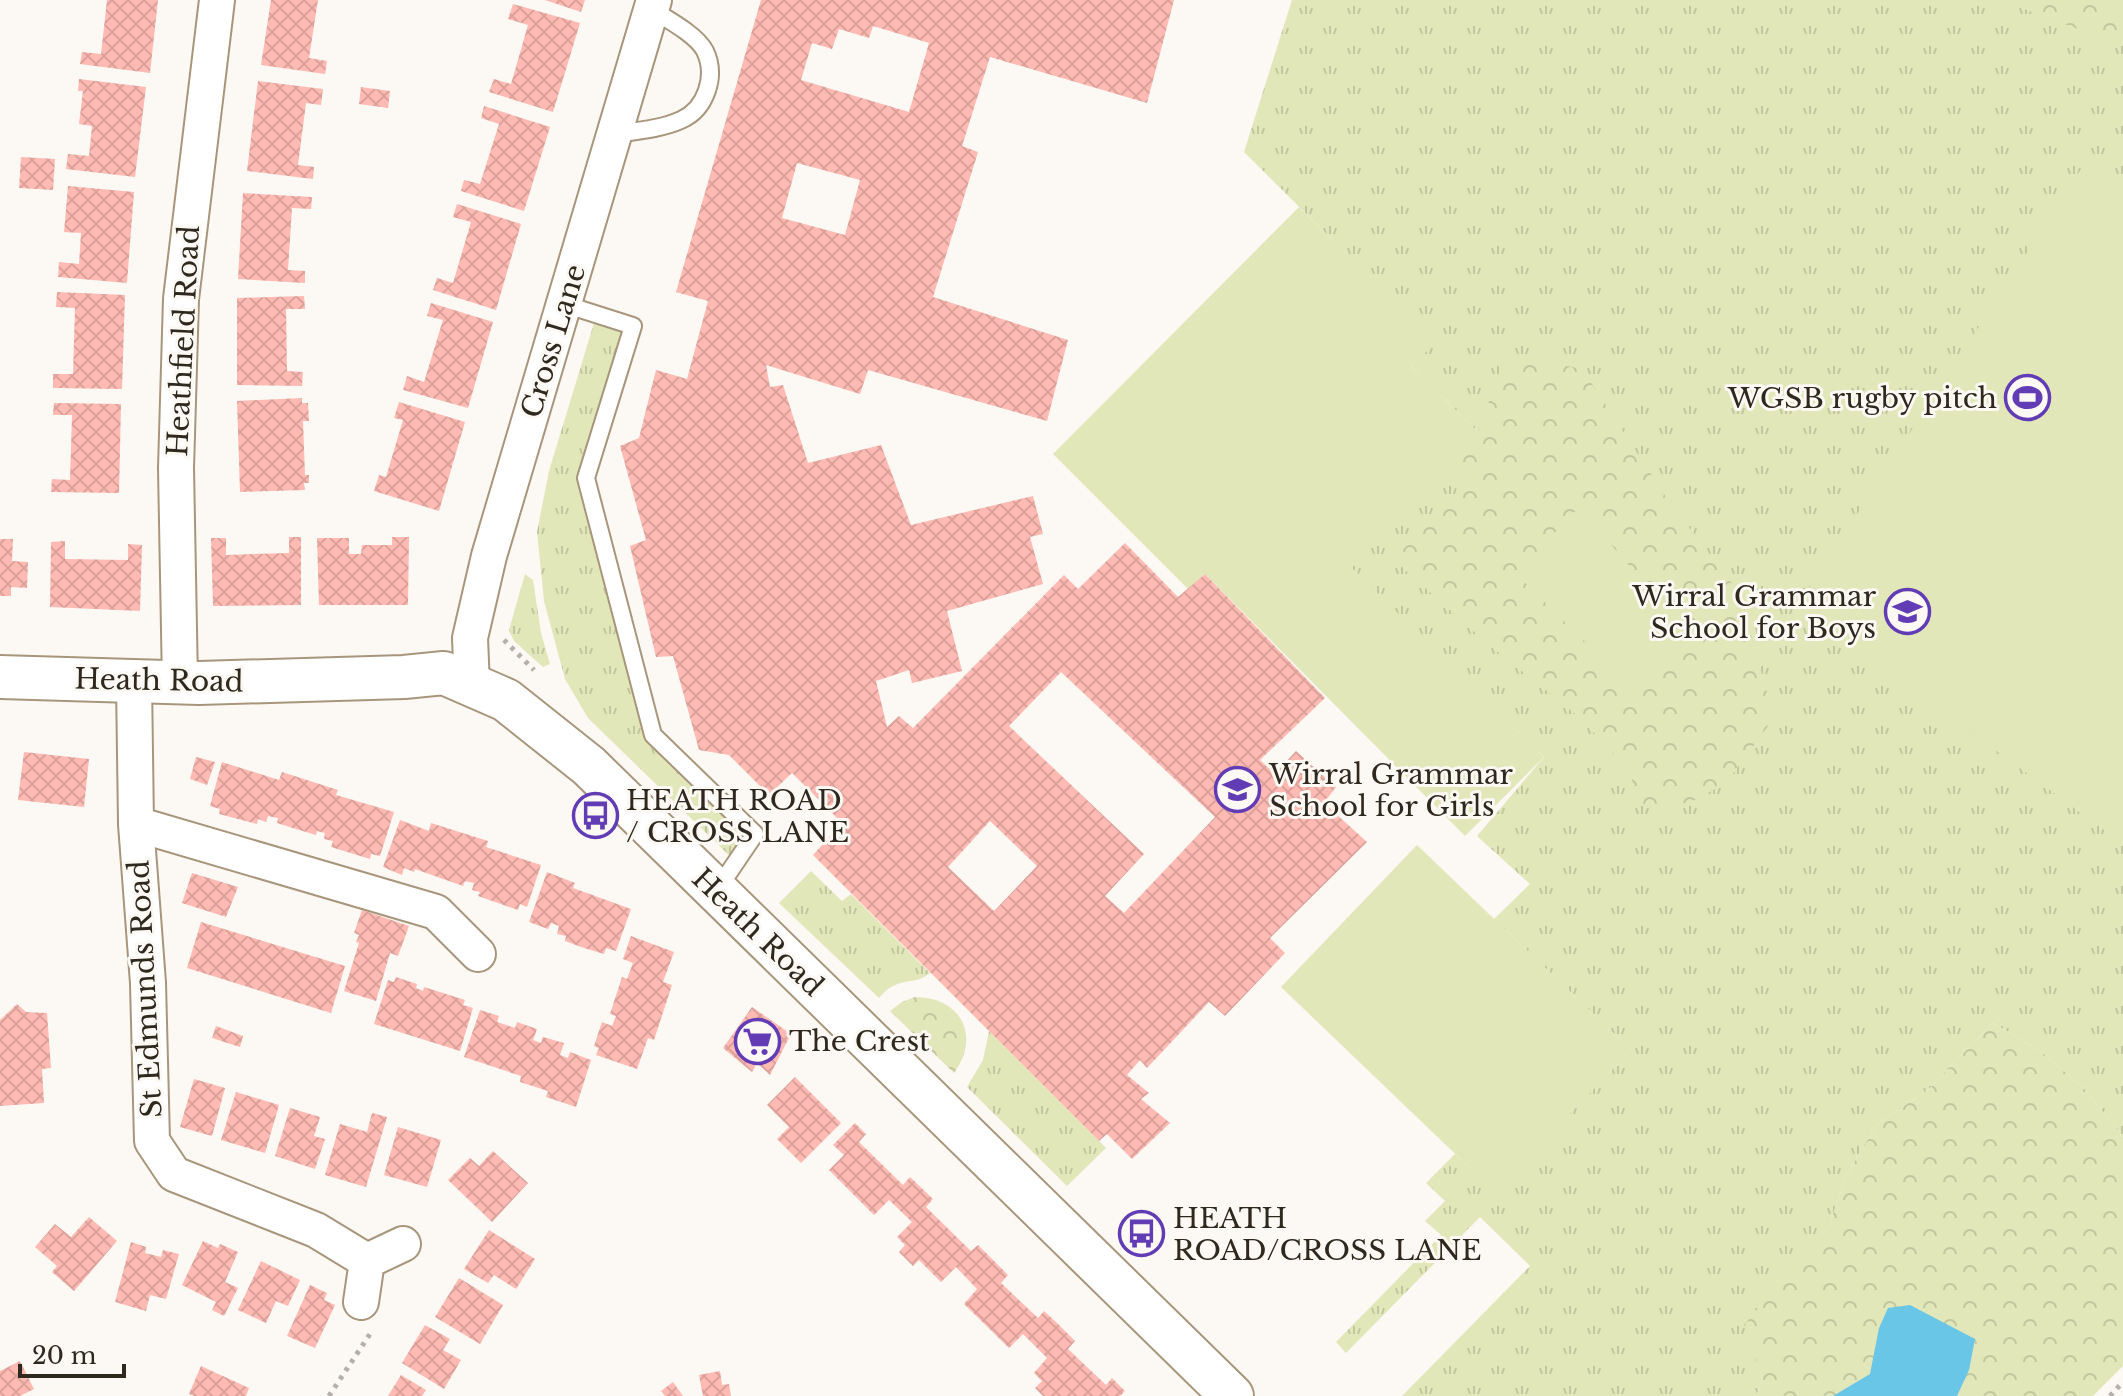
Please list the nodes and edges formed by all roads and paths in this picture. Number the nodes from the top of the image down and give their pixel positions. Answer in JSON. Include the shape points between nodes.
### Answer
{"nodes":[{"id":1,"x":217,"y":0,"type":"edge"},
{"id":2,"x":653,"y":5,"type":"edge"},
{"id":3,"x":615,"y":134,"type":"junction"},
{"id":4,"x":564,"y":304,"type":"junction"},
{"id":5,"x":494,"y":629,"type":"dead end"},
{"id":6,"x":539,"y":674,"type":"dead end"},
{"id":7,"x":0,"y":677,"type":"edge"},
{"id":8,"x":134,"y":682,"type":"junction"},
{"id":9,"x":180,"y":683,"type":"junction"},
{"id":10,"x":472,"y":686,"type":"junction"},
{"id":11,"x":136,"y":824,"type":"junction"},
{"id":12,"x":716,"y":892,"type":"junction"},
{"id":13,"x":478,"y":954,"type":"dead end"},
{"id":14,"x":403,"y":1244,"type":"dead end"},
{"id":15,"x":367,"y":1261,"type":"junction"},
{"id":16,"x":361,"y":1302,"type":"joint"},
{"id":17,"x":2123,"y":1382,"type":"edge"},
{"id":18,"x":329,"y":1396,"type":"edge"},
{"id":19,"x":1232,"y":1396,"type":"edge"},
{"id":20,"x":2110,"y":1396,"type":"edge"}],
"edges":[{"from":1,"to":9,"type":"street","name":"Heathfield Road","via":[[181,299],[176,468]]},
{"from":2,"to":3,"type":"street","name":"Cross Lane"},
{"from":2,"to":3,"type":"lane","via":[[705,51],[710,81],[703,103],[684,119]]},
{"from":3,"to":4,"type":"street","name":"Cross Lane"},
{"from":4,"to":10,"type":"street","name":"Cross Lane","via":[[489,556],[470,638]]},
{"from":4,"to":12,"type":"lane","via":[[633,326],[586,478],[653,735],[755,834]]},
{"from":5,"to":6,"type":"path"},
{"from":7,"to":8,"type":"street","name":"Heath Road"},
{"from":8,"to":9,"type":"street","name":"Heath Road"},
{"from":8,"to":11,"type":"street","name":"St Edmunds Road"},
{"from":9,"to":10,"type":"street","name":"Heath Road","via":[[444,673]]},
{"from":10,"to":12,"type":"street","name":"Heath Road","via":[[506,700],[589,766]]},
{"from":11,"to":13,"type":"street","via":[[436,912]]},
{"from":11,"to":15,"type":"street","name":"St Edmunds Road","via":[[152,1141],[174,1174],[316,1230]]},
{"from":12,"to":19,"type":"street","name":"Heath Road"},
{"from":14,"to":15,"type":"street"},
{"from":15,"to":16,"type":"street"},
{"from":16,"to":18,"type":"path","via":[[374,1318],[370,1334]]},
{"from":17,"to":20,"type":"path"}]}
